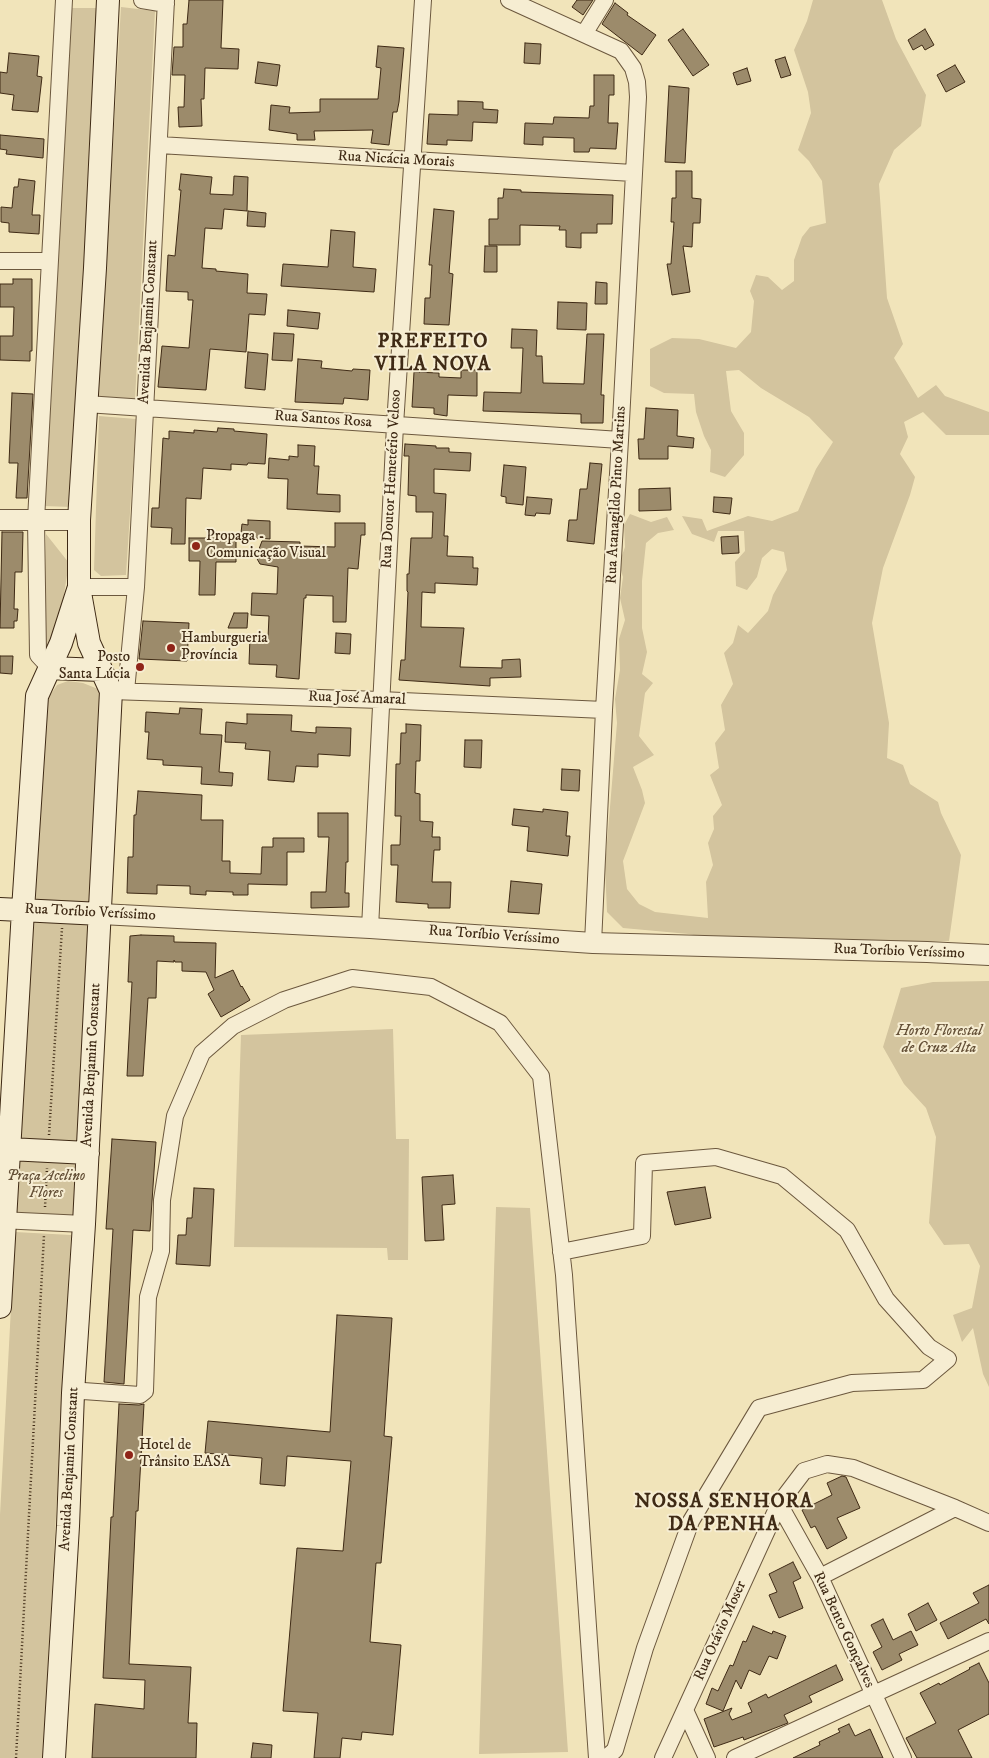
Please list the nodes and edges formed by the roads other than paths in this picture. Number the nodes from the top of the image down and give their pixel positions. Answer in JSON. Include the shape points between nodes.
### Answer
{"nodes":[{"id":1,"x":64,"y":0,"type":"edge"},
{"id":2,"x":108,"y":0,"type":"edge"},
{"id":3,"x":142,"y":0,"type":"edge"},
{"id":4,"x":422,"y":0,"type":"edge"},
{"id":5,"x":509,"y":0,"type":"edge"},
{"id":6,"x":605,"y":0,"type":"edge"},
{"id":7,"x":166,"y":2,"type":"edge"},
{"id":8,"x":584,"y":34,"type":"junction"},
{"id":9,"x":159,"y":145,"type":"junction"},
{"id":10,"x":412,"y":161,"type":"junction"},
{"id":11,"x":633,"y":173,"type":"junction"},
{"id":12,"x":0,"y":261,"type":"edge"},
{"id":13,"x":50,"y":261,"type":"junction"},
{"id":14,"x":86,"y":404,"type":"junction"},
{"id":15,"x":144,"y":408,"type":"junction"},
{"id":16,"x":395,"y":425,"type":"junction"},
{"id":17,"x":620,"y":440,"type":"junction"},
{"id":18,"x":0,"y":520,"type":"edge"},
{"id":19,"x":36,"y":520,"type":"junction"},
{"id":20,"x":79,"y":520,"type":"junction"},
{"id":21,"x":79,"y":587,"type":"junction"},
{"id":22,"x":136,"y":587,"type":"junction"},
{"id":23,"x":50,"y":668,"type":"junction"},
{"id":24,"x":101,"y":670,"type":"junction"},
{"id":25,"x":118,"y":691,"type":"junction"},
{"id":26,"x":380,"y":700,"type":"junction"},
{"id":27,"x":604,"y":710,"type":"junction"},
{"id":28,"x":0,"y":909,"type":"edge"},
{"id":29,"x":23,"y":910,"type":"junction"},
{"id":30,"x":100,"y":914,"type":"junction"},
{"id":31,"x":370,"y":928,"type":"junction"},
{"id":32,"x":593,"y":943,"type":"junction"},
{"id":33,"x":989,"y":956,"type":"edge"},
{"id":34,"x":9,"y":1149,"type":"junction"},
{"id":35,"x":88,"y":1153,"type":"junction"},
{"id":36,"x":2,"y":1220,"type":"edge"},
{"id":37,"x":84,"y":1224,"type":"junction"},
{"id":38,"x":561,"y":1252,"type":"junction"},
{"id":39,"x":0,"y":1307,"type":"edge"},
{"id":40,"x":73,"y":1393,"type":"junction"},
{"id":41,"x":779,"y":1504,"type":"junction"},
{"id":42,"x":955,"y":1508,"type":"junction"},
{"id":43,"x":989,"y":1523,"type":"edge"},
{"id":44,"x":820,"y":1577,"type":"junction"},
{"id":45,"x":989,"y":1641,"type":"edge"},
{"id":46,"x":874,"y":1696,"type":"junction"},
{"id":47,"x":685,"y":1710,"type":"junction"},
{"id":48,"x":54,"y":1758,"type":"edge"},
{"id":49,"x":597,"y":1758,"type":"edge"},
{"id":50,"x":606,"y":1758,"type":"edge"},
{"id":51,"x":664,"y":1758,"type":"edge"},
{"id":52,"x":707,"y":1758,"type":"edge"},
{"id":53,"x":735,"y":1758,"type":"edge"},
{"id":54,"x":903,"y":1758,"type":"edge"}],
"edges":[{"from":1,"to":13,"type":"street"},
{"from":2,"to":14,"type":"main road","name":"Avenida Benjamin Constant"},
{"from":3,"to":7,"type":"street"},
{"from":4,"to":10,"type":"street","name":"Rua Doutor Hemetério Veloso"},
{"from":5,"to":8,"type":"street"},
{"from":6,"to":8,"type":"street"},
{"from":7,"to":9,"type":"street","name":"Avenida Benjamin Constant"},
{"from":8,"to":11,"type":"street","name":"Rua Atanagildo Pinto Martins","via":[[621,51],[633,68],[638,98]]},
{"from":9,"to":10,"type":"street","name":"Rua Nicácia Morais"},
{"from":9,"to":15,"type":"street","name":"Avenida Benjamin Constant"},
{"from":10,"to":11,"type":"street","name":"Rua Nicácia Morais"},
{"from":10,"to":16,"type":"street","name":"Rua Doutor Hemetério Veloso"},
{"from":11,"to":17,"type":"street","name":"Rua Atanagildo Pinto Martins"},
{"from":12,"to":13,"type":"street"},
{"from":13,"to":19,"type":"street"},
{"from":14,"to":15,"type":"street","name":"Rua Santos Rosa"},
{"from":14,"to":20,"type":"main road","name":"Avenida Benjamin Constant"},
{"from":15,"to":16,"type":"street","name":"Rua Santos Rosa"},
{"from":15,"to":22,"type":"street","name":"Avenida Benjamin Constant"},
{"from":16,"to":17,"type":"street","name":"Rua Santos Rosa"},
{"from":16,"to":26,"type":"street","name":"Rua Doutor Hemetério Veloso"},
{"from":17,"to":27,"type":"street","name":"Rua Atanagildo Pinto Martins"},
{"from":18,"to":19,"type":"street"},
{"from":19,"to":20,"type":"street"},
{"from":19,"to":23,"type":"street","via":[[38,656]]},
{"from":20,"to":21,"type":"main road","name":"Avenida Benjamin Constant"},
{"from":21,"to":22,"type":"street"},
{"from":21,"to":23,"type":"main road","name":"Avenida Benjamin Constant"},
{"from":21,"to":24,"type":"main road","name":"Avenida Benjamin Constant","via":[[89,643]]},
{"from":22,"to":25,"type":"street","name":"Avenida Benjamin Constant"},
{"from":23,"to":24,"type":"main road"},
{"from":23,"to":29,"type":"main road","name":"Avenida Benjamin Constant","via":[[37,696]]},
{"from":24,"to":25,"type":"main road","name":"Avenida Benjamin Constant"},
{"from":25,"to":26,"type":"street","name":"Rua José Amaral"},
{"from":25,"to":30,"type":"main road","name":"Avenida Benjamin Constant"},
{"from":26,"to":27,"type":"street","name":"Rua José Amaral"},
{"from":26,"to":31,"type":"street","name":"Rua Doutor Hemetério Veloso"},
{"from":27,"to":32,"type":"street","name":"Rua Atanagildo Pinto Martins"},
{"from":28,"to":29,"type":"main road","name":"Rua Toríbio Veríssimo"},
{"from":29,"to":30,"type":"main road","name":"Rua Toríbio Veríssimo"},
{"from":29,"to":34,"type":"main road","name":"Avenida Benjamin Constant"},
{"from":30,"to":31,"type":"street","name":"Rua Toríbio Veríssimo"},
{"from":30,"to":35,"type":"main road","name":"Avenida Benjamin Constant"},
{"from":31,"to":32,"type":"street","name":"Rua Toríbio Veríssimo"},
{"from":32,"to":33,"type":"street","name":"Rua Toríbio Veríssimo"},
{"from":34,"to":35,"type":"main road"},
{"from":34,"to":36,"type":"main road","name":"Avenida Benjamin Constant"},
{"from":35,"to":37,"type":"main road","name":"Avenida Benjamin Constant"},
{"from":36,"to":37,"type":"street"},
{"from":36,"to":39,"type":"main road","name":"Avenida Benjamin Constant"},
{"from":37,"to":40,"type":"main road","name":"Avenida Benjamin Constant"},
{"from":38,"to":40,"type":"street","via":[[541,1076],[500,1023],[431,987],[352,978],[284,1000],[233,1026],[202,1053],[175,1116],[162,1200],[161,1251],[148,1297],[145,1391],[140,1395]]},
{"from":38,"to":49,"type":"street"},
{"from":38,"to":50,"type":"street","via":[[642,1236],[644,1163],[716,1157],[782,1176],[847,1230],[886,1299],[929,1347],[948,1359],[923,1380],[852,1382],[759,1408],[692,1521],[645,1648],[614,1750]]},
{"from":40,"to":48,"type":"main road","name":"Avenida Benjamin Constant"},
{"from":41,"to":42,"type":"street","name":"Rua Otávio Moser","via":[[804,1470],[827,1464],[853,1468]]},
{"from":41,"to":44,"type":"street","name":"Rua Bento Gonçalves"},
{"from":41,"to":47,"type":"street","name":"Rua Otávio Moser"},
{"from":42,"to":43,"type":"street","name":"Rua Otávio Moser"},
{"from":42,"to":44,"type":"street"},
{"from":44,"to":46,"type":"street","name":"Rua Bento Gonçalves"},
{"from":45,"to":46,"type":"street"},
{"from":46,"to":53,"type":"street"},
{"from":46,"to":54,"type":"street","name":"Rua Bento Gonçalves"},
{"from":47,"to":51,"type":"street","name":"Rua Otávio Moser"},
{"from":47,"to":52,"type":"street"}]}
